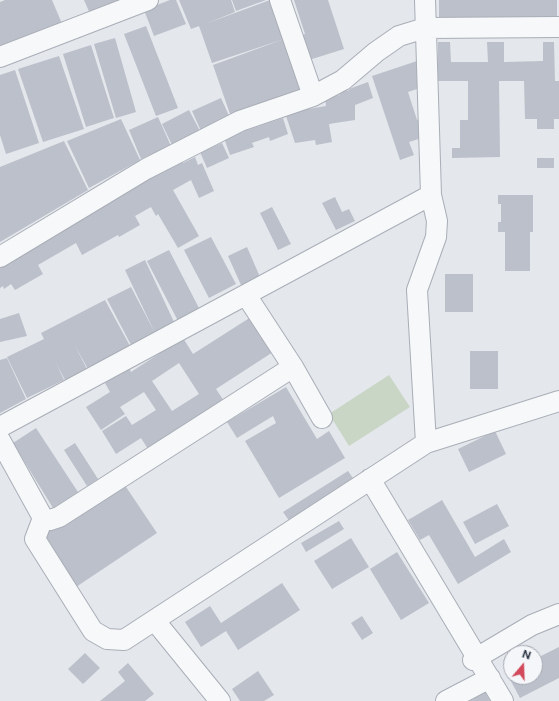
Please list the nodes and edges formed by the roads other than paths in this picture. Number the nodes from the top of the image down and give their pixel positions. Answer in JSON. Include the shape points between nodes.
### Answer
{"nodes":[{"id":1,"x":148,"y":0,"type":"edge"},
{"id":2,"x":280,"y":0,"type":"edge"},
{"id":3,"x":425,"y":0,"type":"edge"},
{"id":4,"x":127,"y":4,"type":"edge"},
{"id":5,"x":559,"y":27,"type":"edge"},
{"id":6,"x":425,"y":28,"type":"junction"},
{"id":7,"x":0,"y":58,"type":"edge"},
{"id":8,"x":313,"y":96,"type":"junction"},
{"id":9,"x":431,"y":195,"type":"junction"},
{"id":10,"x":0,"y":257,"type":"edge"},
{"id":11,"x":246,"y":294,"type":"junction"},
{"id":12,"x":293,"y":367,"type":"junction"},
{"id":13,"x":559,"y":401,"type":"edge"},
{"id":14,"x":322,"y":418,"type":"dead end"},
{"id":15,"x":0,"y":427,"type":"edge"},
{"id":16,"x":0,"y":440,"type":"edge"},
{"id":17,"x":426,"y":442,"type":"junction"},
{"id":18,"x":370,"y":479,"type":"junction"},
{"id":19,"x":43,"y":518,"type":"junction"},
{"id":20,"x":559,"y":614,"type":"edge"},
{"id":21,"x":154,"y":621,"type":"junction"},
{"id":22,"x":475,"y":659,"type":"junction"},
{"id":23,"x":490,"y":678,"type":"junction"},
{"id":24,"x":220,"y":701,"type":"edge"},
{"id":25,"x":446,"y":701,"type":"edge"},
{"id":26,"x":503,"y":701,"type":"edge"}],
"edges":[{"from":1,"to":4,"type":"street"},
{"from":2,"to":8,"type":"street"},
{"from":3,"to":6,"type":"street"},
{"from":4,"to":7,"type":"street"},
{"from":5,"to":6,"type":"street"},
{"from":6,"to":8,"type":"street","via":[[399,36],[343,80]]},
{"from":6,"to":9,"type":"street"},
{"from":8,"to":10,"type":"street","via":[[240,121],[152,166]]},
{"from":9,"to":11,"type":"street"},
{"from":9,"to":17,"type":"street","via":[[436,237],[417,290]]},
{"from":11,"to":12,"type":"street"},
{"from":11,"to":15,"type":"street"},
{"from":12,"to":14,"type":"street"},
{"from":12,"to":19,"type":"street","via":[[59,517],[50,520]]},
{"from":13,"to":17,"type":"street"},
{"from":16,"to":19,"type":"street"},
{"from":17,"to":18,"type":"street"},
{"from":18,"to":21,"type":"street"},
{"from":18,"to":22,"type":"street"},
{"from":19,"to":21,"type":"street","via":[[35,539],[93,631],[107,639],[124,640]]},
{"from":20,"to":22,"type":"street","via":[[532,626]]},
{"from":21,"to":24,"type":"street"},
{"from":22,"to":23,"type":"street"},
{"from":23,"to":25,"type":"street"},
{"from":23,"to":26,"type":"street"}]}
